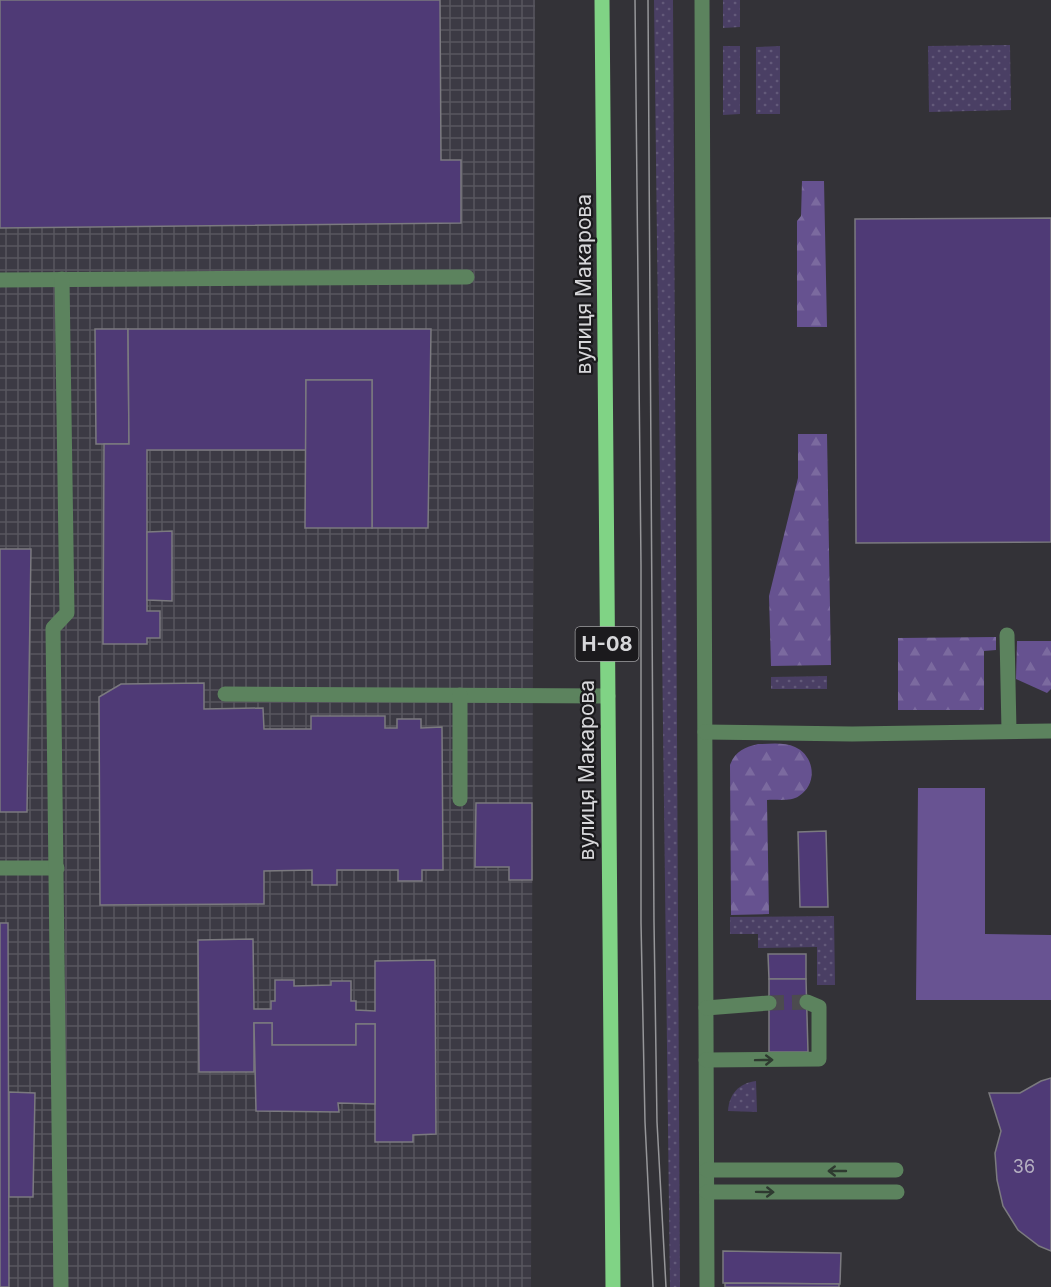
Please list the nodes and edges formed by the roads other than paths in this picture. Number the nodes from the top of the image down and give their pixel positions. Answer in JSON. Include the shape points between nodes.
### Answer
{"nodes":[{"id":1,"x":602,"y":0,"type":"edge"},
{"id":2,"x":702,"y":0,"type":"edge"},
{"id":3,"x":467,"y":277,"type":"dead end"},
{"id":4,"x":62,"y":279,"type":"junction"},
{"id":5,"x":0,"y":280,"type":"edge"},
{"id":6,"x":1007,"y":634,"type":"dead end"},
{"id":7,"x":225,"y":694,"type":"dead end"},
{"id":8,"x":460,"y":695,"type":"junction"},
{"id":9,"x":608,"y":696,"type":"junction"},
{"id":10,"x":1010,"y":731,"type":"junction"},
{"id":11,"x":1051,"y":731,"type":"edge"},
{"id":12,"x":705,"y":732,"type":"junction"},
{"id":13,"x":460,"y":799,"type":"dead end"},
{"id":14,"x":0,"y":868,"type":"edge"},
{"id":15,"x":57,"y":868,"type":"junction"},
{"id":16,"x":807,"y":1002,"type":"dead end"},
{"id":17,"x":769,"y":1003,"type":"tunnel mouth"},
{"id":18,"x":706,"y":1008,"type":"junction"},
{"id":19,"x":706,"y":1060,"type":"junction"},
{"id":20,"x":707,"y":1170,"type":"junction"},
{"id":21,"x":896,"y":1170,"type":"dead end"},
{"id":22,"x":707,"y":1192,"type":"junction"},
{"id":23,"x":897,"y":1192,"type":"dead end"},
{"id":24,"x":61,"y":1287,"type":"edge"},
{"id":25,"x":613,"y":1287,"type":"edge"},
{"id":26,"x":706,"y":1287,"type":"edge"}],
"edges":[{"from":1,"to":9,"type":"main road","name":"вулиця Макарова","number":"Н-08"},
{"from":2,"to":12,"type":"lane"},
{"from":3,"to":4,"type":"lane"},
{"from":4,"to":5,"type":"lane"},
{"from":4,"to":15,"type":"lane","via":[[67,613],[53,628]]},
{"from":6,"to":10,"type":"lane"},
{"from":7,"to":8,"type":"lane"},
{"from":8,"to":9,"type":"lane"},
{"from":8,"to":13,"type":"lane"},
{"from":9,"to":25,"type":"main road","name":"вулиця Макарова","number":"Н-08"},
{"from":10,"to":11,"type":"lane"},
{"from":10,"to":12,"type":"lane"},
{"from":12,"to":18,"type":"lane"},
{"from":14,"to":15,"type":"lane"},
{"from":15,"to":24,"type":"lane"},
{"from":19,"to":16,"type":"lane","one_way":true,"via":[[819,1059],[819,1007]]},
{"from":17,"to":18,"type":"lane"},
{"from":18,"to":19,"type":"lane"},
{"from":19,"to":20,"type":"lane"},
{"from":21,"to":20,"type":"lane","one_way":true},
{"from":20,"to":22,"type":"lane"},
{"from":22,"to":23,"type":"lane","one_way":true},
{"from":22,"to":26,"type":"lane"}]}
